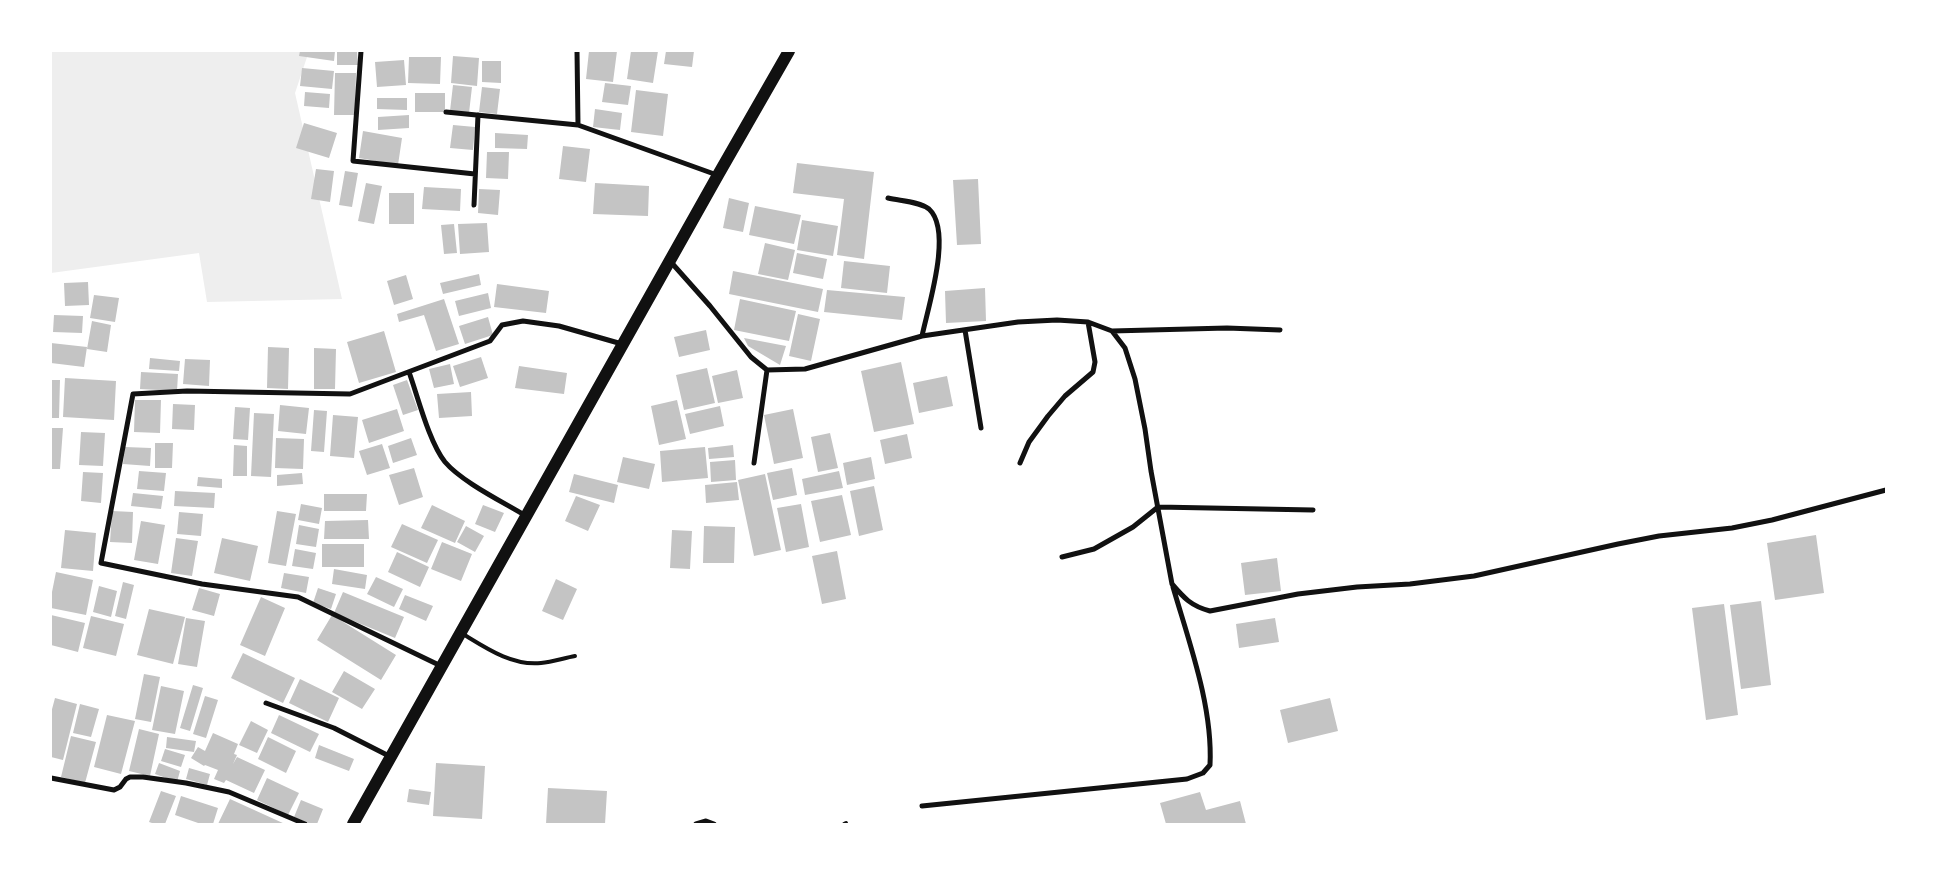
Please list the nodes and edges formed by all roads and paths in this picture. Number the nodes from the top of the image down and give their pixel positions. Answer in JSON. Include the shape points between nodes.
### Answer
{"nodes":[{"id":1,"x":361,"y":51,"type":"edge"},
{"id":2,"x":577,"y":51,"type":"edge"},
{"id":3,"x":789,"y":51,"type":"edge"},
{"id":4,"x":446,"y":112,"type":"dead end"},
{"id":5,"x":478,"y":116,"type":"junction"},
{"id":6,"x":578,"y":125,"type":"junction"},
{"id":7,"x":475,"y":174,"type":"junction"},
{"id":8,"x":718,"y":175,"type":"junction"},
{"id":9,"x":888,"y":198,"type":"dead end"},
{"id":10,"x":474,"y":205,"type":"dead end"},
{"id":11,"x":670,"y":260,"type":"junction"},
{"id":12,"x":1088,"y":322,"type":"junction"},
{"id":13,"x":965,"y":330,"type":"junction"},
{"id":14,"x":1280,"y":330,"type":"dead end"},
{"id":15,"x":1112,"y":331,"type":"junction"},
{"id":16,"x":922,"y":336,"type":"junction"},
{"id":17,"x":623,"y":344,"type":"junction"},
{"id":18,"x":767,"y":370,"type":"junction"},
{"id":19,"x":409,"y":372,"type":"junction"},
{"id":20,"x":981,"y":428,"type":"dead end"},
{"id":21,"x":754,"y":463,"type":"dead end"},
{"id":22,"x":1020,"y":463,"type":"dead end"},
{"id":23,"x":1886,"y":490,"type":"edge"},
{"id":24,"x":1158,"y":507,"type":"junction"},
{"id":25,"x":1313,"y":510,"type":"dead end"},
{"id":26,"x":526,"y":517,"type":"junction"},
{"id":27,"x":1062,"y":557,"type":"dead end"},
{"id":28,"x":1172,"y":584,"type":"junction"},
{"id":29,"x":461,"y":633,"type":"junction"},
{"id":30,"x":575,"y":656,"type":"dead end"},
{"id":31,"x":442,"y":666,"type":"junction"},
{"id":32,"x":266,"y":703,"type":"dead end"},
{"id":33,"x":391,"y":757,"type":"junction"},
{"id":34,"x":51,"y":778,"type":"edge"},
{"id":35,"x":922,"y":806,"type":"dead end"},
{"id":36,"x":305,"y":824,"type":"edge"},
{"id":37,"x":353,"y":824,"type":"edge"},
{"id":38,"x":696,"y":824,"type":"edge"},
{"id":39,"x":714,"y":824,"type":"edge"}],
"edges":[{"from":1,"to":7,"type":"street","via":[[353,161]]},
{"from":2,"to":6,"type":"street"},
{"from":3,"to":8,"type":"main road"},
{"from":4,"to":5,"type":"street"},
{"from":5,"to":6,"type":"street"},
{"from":5,"to":7,"type":"street"},
{"from":6,"to":8,"type":"street"},
{"from":7,"to":10,"type":"street"},
{"from":8,"to":11,"type":"main road"},
{"from":9,"to":16,"type":"street","via":[[928,208],[937,224],[941,244],[939,263]]},
{"from":11,"to":17,"type":"main road"},
{"from":11,"to":18,"type":"street","via":[[751,357]]},
{"from":12,"to":13,"type":"street","via":[[1018,322]]},
{"from":12,"to":15,"type":"street"},
{"from":12,"to":22,"type":"street","via":[[1095,362],[1093,372],[1048,416],[1029,442]]},
{"from":13,"to":16,"type":"street"},
{"from":13,"to":20,"type":"street"},
{"from":14,"to":15,"type":"street"},
{"from":15,"to":24,"type":"street","via":[[1125,348],[1131,365]]},
{"from":16,"to":18,"type":"street","via":[[805,369]]},
{"from":17,"to":19,"type":"street","via":[[559,326],[523,321],[502,325],[490,341]]},
{"from":17,"to":26,"type":"main road"},
{"from":18,"to":21,"type":"street"},
{"from":19,"to":26,"type":"street","via":[[432,438],[445,462]]},
{"from":19,"to":31,"type":"street","via":[[350,394],[187,391],[133,394],[101,564],[202,584],[298,597]]},
{"from":23,"to":28,"type":"street","via":[[1772,520],[1618,544],[1474,576],[1298,594],[1210,611],[1196,608]]},
{"from":24,"to":25,"type":"street"},
{"from":24,"to":27,"type":"street","via":[[1133,527],[1094,549]]},
{"from":24,"to":28,"type":"street"},
{"from":26,"to":29,"type":"main road"},
{"from":28,"to":35,"type":"street","via":[[1194,657],[1210,732],[1210,765],[1203,773],[1187,779]]},
{"from":29,"to":30,"type":"lane","via":[[494,652],[522,662],[541,663]]},
{"from":29,"to":31,"type":"main road"},
{"from":31,"to":33,"type":"main road"},
{"from":32,"to":33,"type":"street","via":[[334,728]]},
{"from":33,"to":37,"type":"main road"},
{"from":34,"to":36,"type":"street","via":[[114,790],[130,777],[186,783],[229,792]]},
{"from":38,"to":39,"type":"street","via":[[706,821]]}]}
